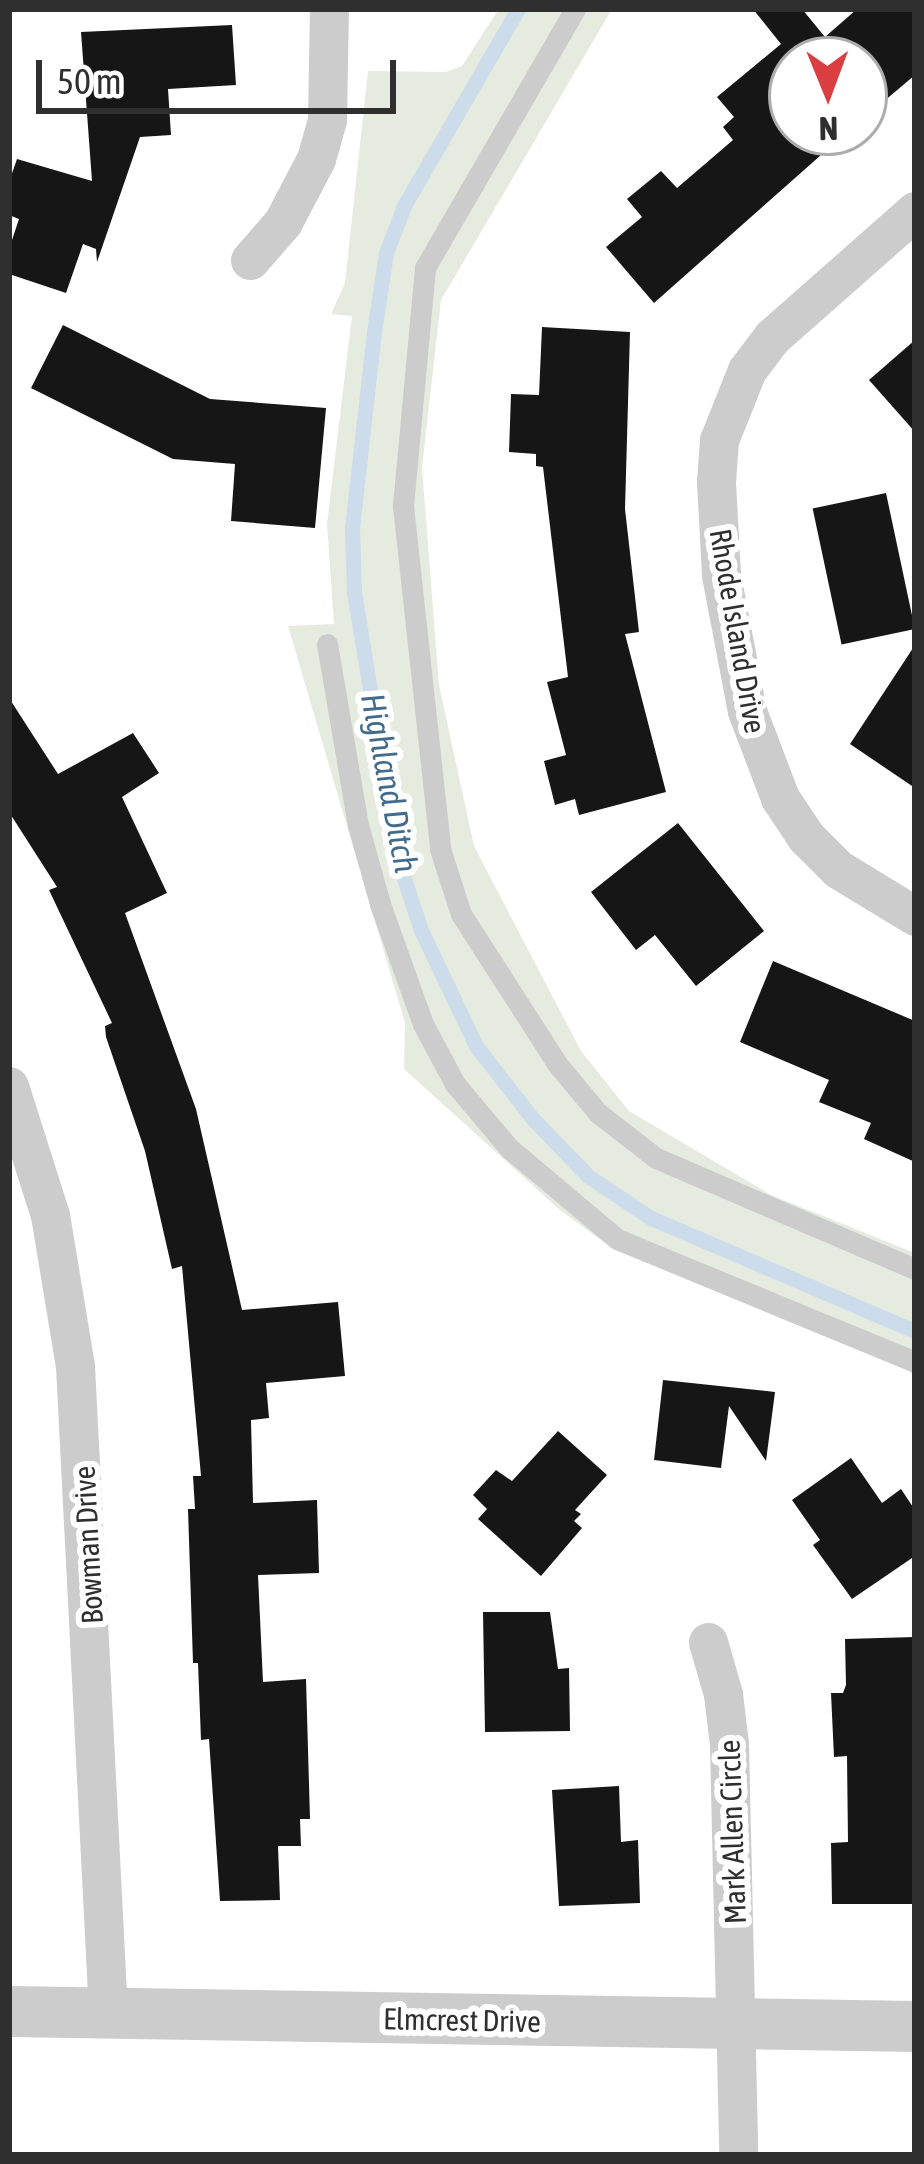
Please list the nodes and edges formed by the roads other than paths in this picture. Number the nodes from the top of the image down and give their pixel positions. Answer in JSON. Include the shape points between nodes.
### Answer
{"nodes":[{"id":1,"x":329,"y":9,"type":"edge"},
{"id":2,"x":575,"y":9,"type":"edge"},
{"id":3,"x":915,"y":211,"type":"edge"},
{"id":4,"x":250,"y":260,"type":"dead end"},
{"id":5,"x":327,"y":644,"type":"dead end"},
{"id":6,"x":915,"y":916,"type":"edge"},
{"id":7,"x":9,"y":1086,"type":"edge"},
{"id":8,"x":915,"y":1269,"type":"edge"},
{"id":9,"x":915,"y":1362,"type":"edge"},
{"id":10,"x":708,"y":1642,"type":"dead end"},
{"id":11,"x":9,"y":2012,"type":"edge"},
{"id":12,"x":108,"y":2013,"type":"junction"},
{"id":13,"x":739,"y":2025,"type":"junction"},
{"id":14,"x":915,"y":2026,"type":"edge"},
{"id":15,"x":738,"y":2155,"type":"edge"}],
"edges":[{"from":1,"to":4,"type":"street","via":[[327,120],[316,159],[283,222]]},
{"from":2,"to":8,"type":"lane","via":[[424,268],[403,506],[440,849],[461,914],[598,1113],[656,1158]]},
{"from":3,"to":6,"type":"street","name":"Rhode Island Drive","via":[[772,337],[747,370],[719,440],[716,482],[721,575],[747,711],[771,778],[806,837],[838,869]]},
{"from":5,"to":9,"type":"lane","via":[[380,904],[423,1024],[455,1084],[509,1148],[617,1239]]},
{"from":7,"to":12,"type":"street","name":"Bowman Drive","via":[[50,1215],[75,1366]]},
{"from":10,"to":13,"type":"street","name":"Mark Allen Circle","via":[[729,1744]]},
{"from":11,"to":12,"type":"street","name":"Elmcrest Drive"},
{"from":12,"to":13,"type":"street","name":"Elmcrest Drive"},
{"from":13,"to":14,"type":"street","name":"Elmcrest Drive"},
{"from":13,"to":15,"type":"street","name":"Mark Allen Circle"}]}
